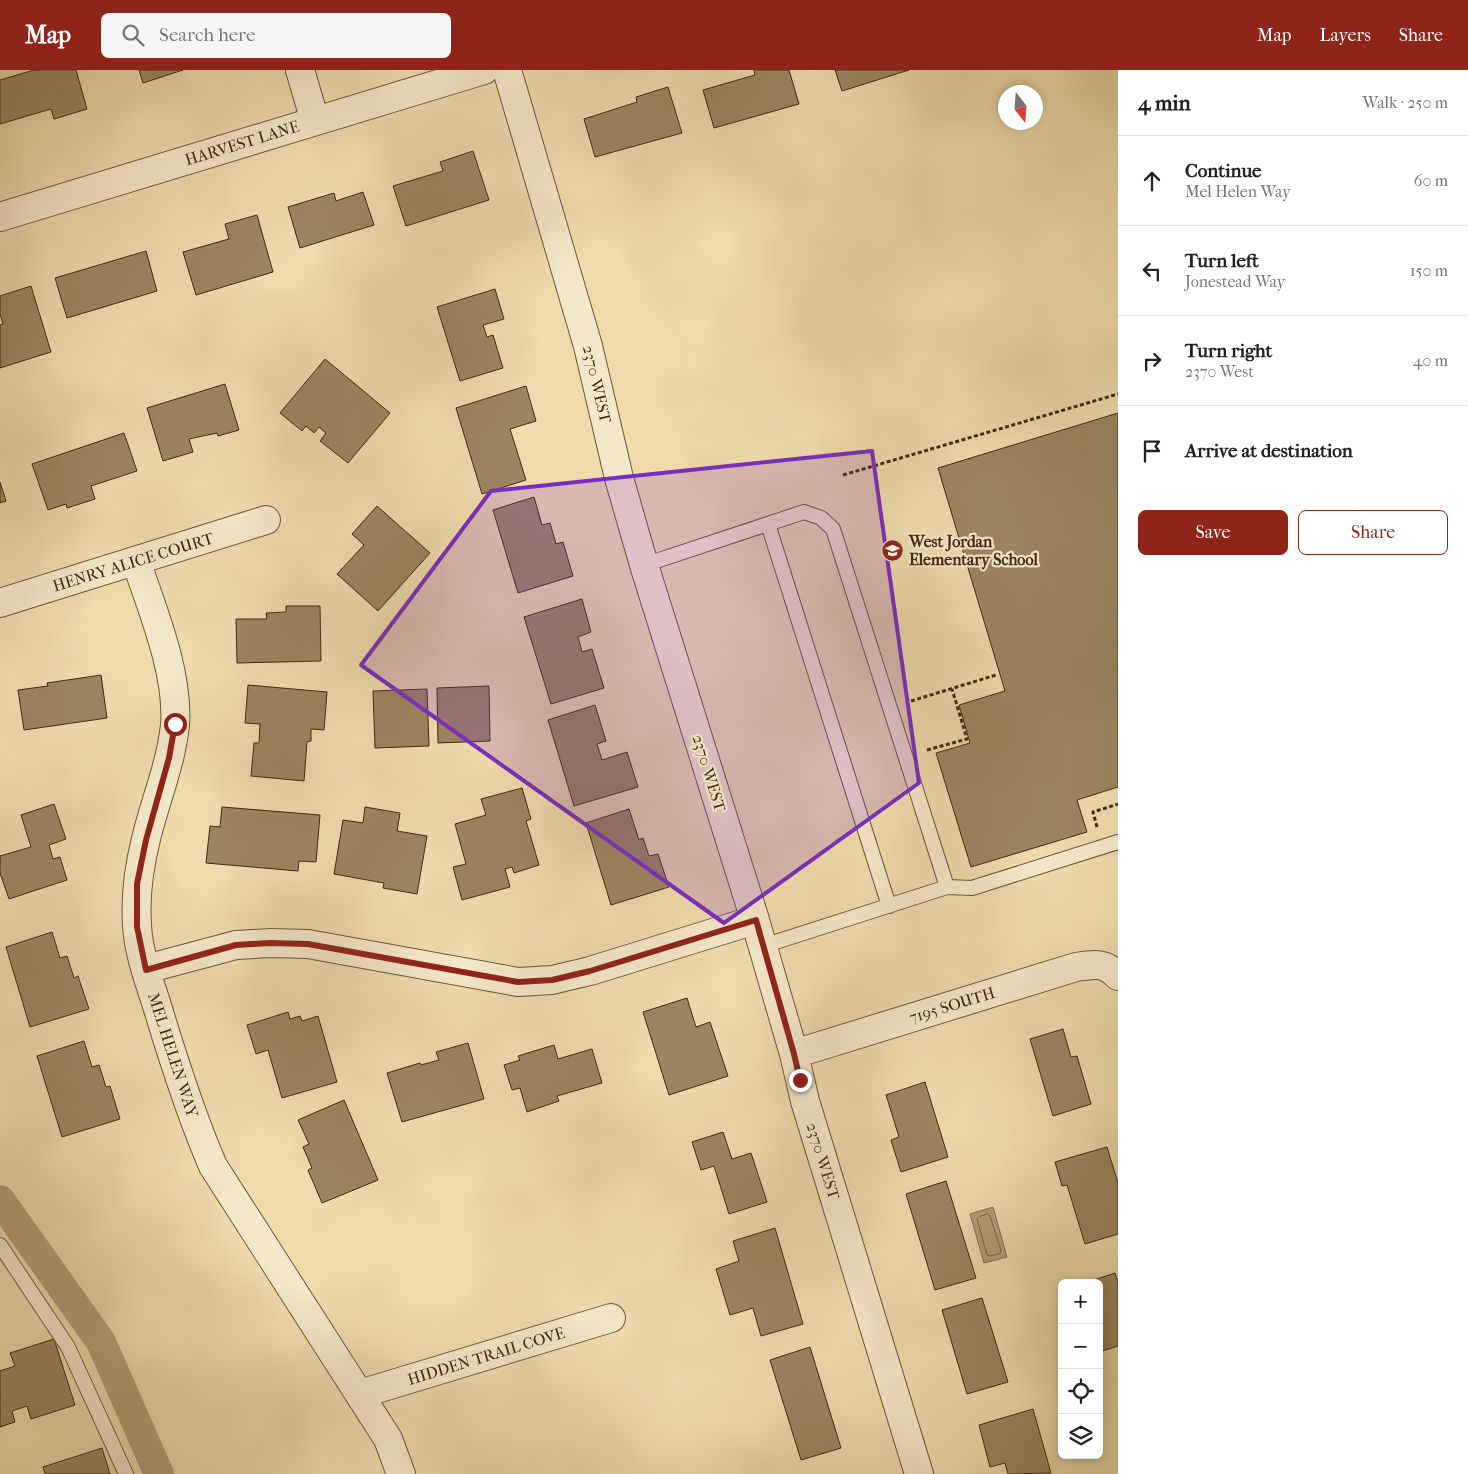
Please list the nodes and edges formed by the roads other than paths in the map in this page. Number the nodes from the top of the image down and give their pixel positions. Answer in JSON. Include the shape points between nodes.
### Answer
{"nodes":[{"id":1,"x":300,"y":70,"type":"edge"},
{"id":2,"x":484,"y":70,"type":"edge"},
{"id":3,"x":507,"y":70,"type":"edge"},
{"id":4,"x":315,"y":121,"type":"junction"},
{"id":5,"x":0,"y":217,"type":"edge"},
{"id":6,"x":266,"y":520,"type":"dead end"},
{"id":7,"x":768,"y":524,"type":"junction"},
{"id":8,"x":136,"y":561,"type":"junction"},
{"id":9,"x":644,"y":565,"type":"junction"},
{"id":10,"x":0,"y":603,"type":"edge"},
{"id":11,"x":1118,"y":842,"type":"edge"},
{"id":12,"x":947,"y":887,"type":"junction"},
{"id":13,"x":889,"y":906,"type":"junction"},
{"id":14,"x":756,"y":920,"type":"junction"},
{"id":15,"x":763,"y":946,"type":"junction"},
{"id":16,"x":146,"y":970,"type":"junction"},
{"id":17,"x":1114,"y":972,"type":"edge"},
{"id":18,"x":794,"y":1054,"type":"junction"},
{"id":19,"x":0,"y":1245,"type":"edge"},
{"id":20,"x":611,"y":1318,"type":"dead end"},
{"id":21,"x":360,"y":1394,"type":"junction"},
{"id":22,"x":126,"y":1474,"type":"edge"},
{"id":23,"x":401,"y":1474,"type":"edge"},
{"id":24,"x":919,"y":1474,"type":"edge"}],
"edges":[{"from":1,"to":4,"type":"street"},
{"from":2,"to":4,"type":"street","name":"HARVEST LANE"},
{"from":3,"to":9,"type":"street","name":"2370 WEST","via":[[585,336],[619,478]]},
{"from":4,"to":5,"type":"street","name":"HARVEST LANE"},
{"from":6,"to":8,"type":"street","name":"HENRY ALICE COURT"},
{"from":7,"to":9,"type":"lane"},
{"from":7,"to":12,"type":"lane","via":[[804,512],[821,518],[833,529]]},
{"from":7,"to":13,"type":"lane"},
{"from":8,"to":10,"type":"street","name":"HENRY ALICE COURT"},
{"from":8,"to":16,"type":"street","name":"MEL HELEN WAY","via":[[166,653],[174,692],[175,724],[137,884],[137,927]]},
{"from":9,"to":14,"type":"street","name":"2370 WEST"},
{"from":11,"to":12,"type":"lane","via":[[972,888]]},
{"from":12,"to":13,"type":"lane"},
{"from":13,"to":15,"type":"lane"},
{"from":14,"to":15,"type":"street","name":"2370 WEST"},
{"from":14,"to":16,"type":"street","via":[[552,980],[518,982],[308,944],[270,943],[236,945]]},
{"from":15,"to":18,"type":"street","name":"2370 WEST"},
{"from":16,"to":21,"type":"street","name":"MEL HELEN WAY","via":[[197,1128],[213,1166]]},
{"from":17,"to":18,"type":"street","name":"7195 SOUTH","via":[[1096,964],[1076,967]]},
{"from":18,"to":24,"type":"street","name":"2370 WEST","via":[[805,1102]]},
{"from":19,"to":22,"type":"lane","via":[[68,1347]]},
{"from":20,"to":21,"type":"street","name":"HIDDEN TRAIL COVE"},
{"from":21,"to":23,"type":"street","name":"MEL HELEN WAY","via":[[388,1439]]}]}
